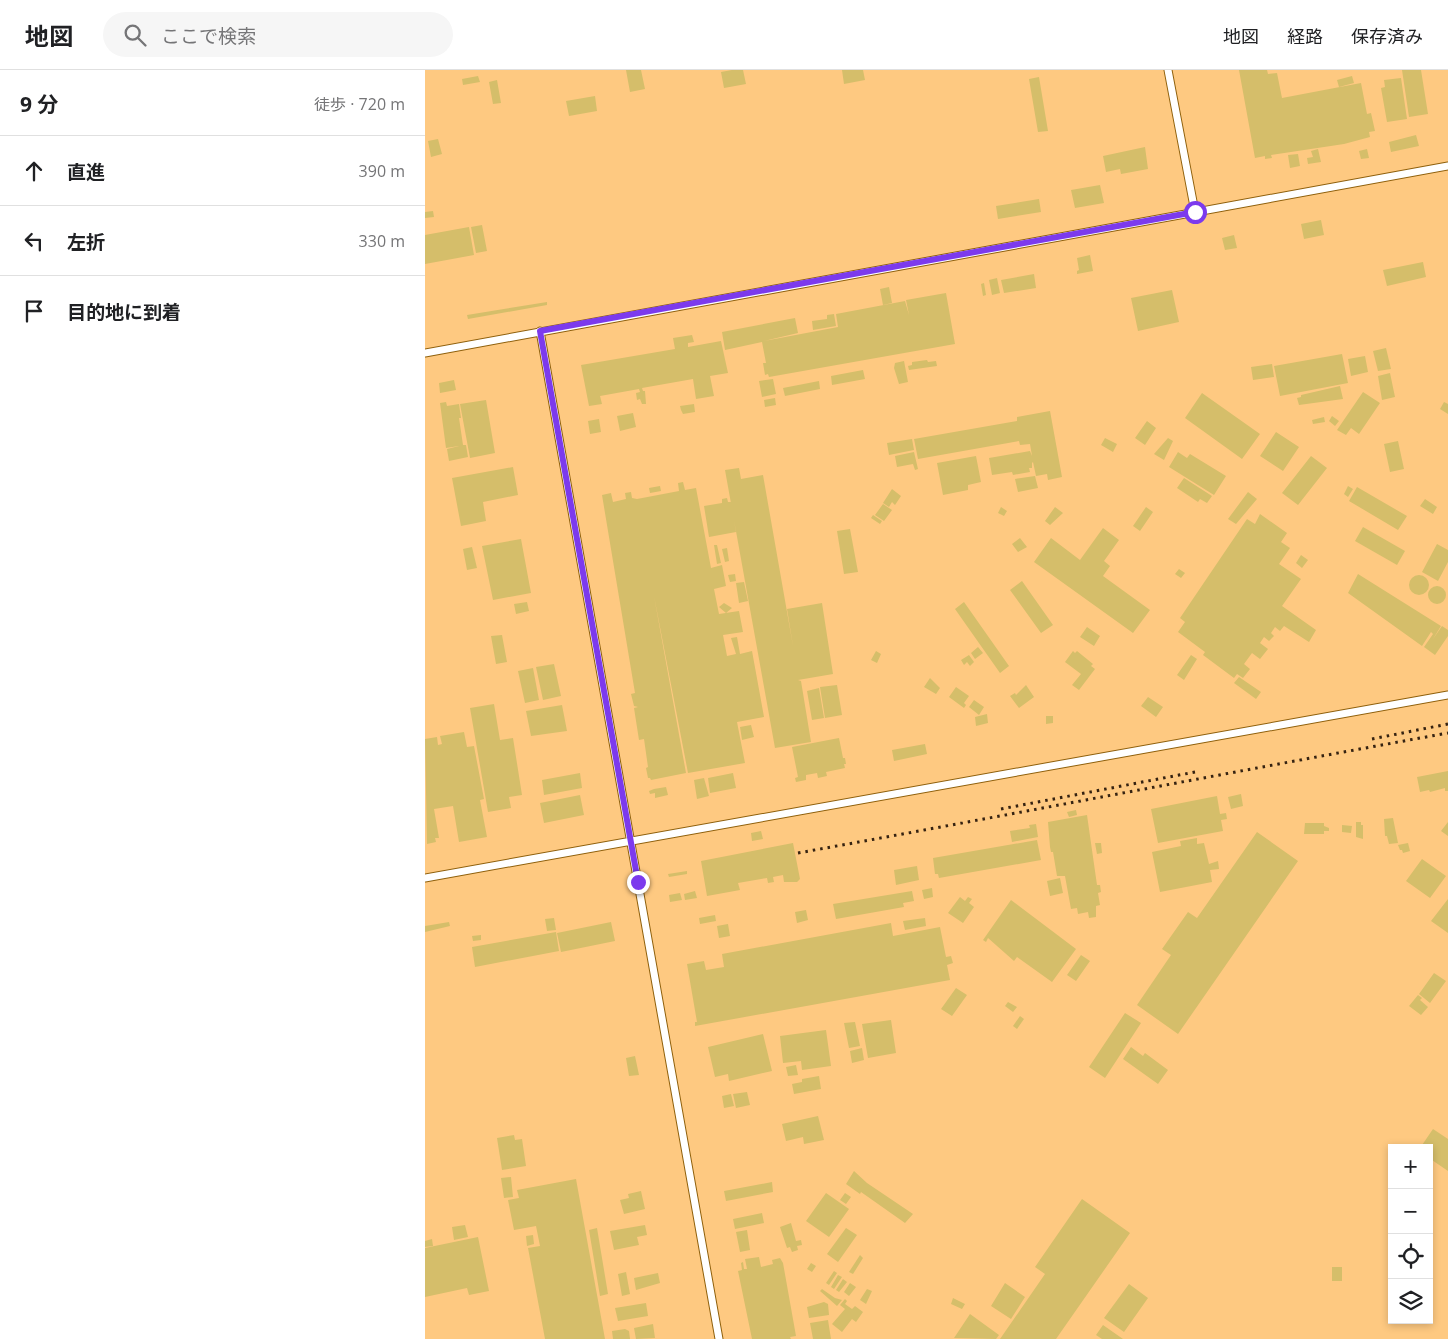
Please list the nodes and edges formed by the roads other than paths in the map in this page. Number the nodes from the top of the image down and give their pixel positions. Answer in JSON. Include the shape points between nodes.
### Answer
{"nodes":[{"id":1,"x":1169,"y":70,"type":"edge"},
{"id":2,"x":1448,"y":166,"type":"edge"},
{"id":3,"x":1195,"y":212,"type":"junction"},
{"id":4,"x":540,"y":331,"type":"junction"},
{"id":5,"x":425,"y":353,"type":"edge"},
{"id":6,"x":1448,"y":695,"type":"edge"},
{"id":7,"x":631,"y":841,"type":"junction"},
{"id":8,"x":425,"y":878,"type":"edge"},
{"id":9,"x":719,"y":1339,"type":"edge"}],
"edges":[{"from":1,"to":3,"type":"lane"},
{"from":2,"to":3,"type":"lane"},
{"from":3,"to":4,"type":"lane"},
{"from":4,"to":5,"type":"lane"},
{"from":4,"to":7,"type":"lane"},
{"from":6,"to":7,"type":"lane"},
{"from":7,"to":8,"type":"lane"},
{"from":7,"to":9,"type":"lane"}]}
